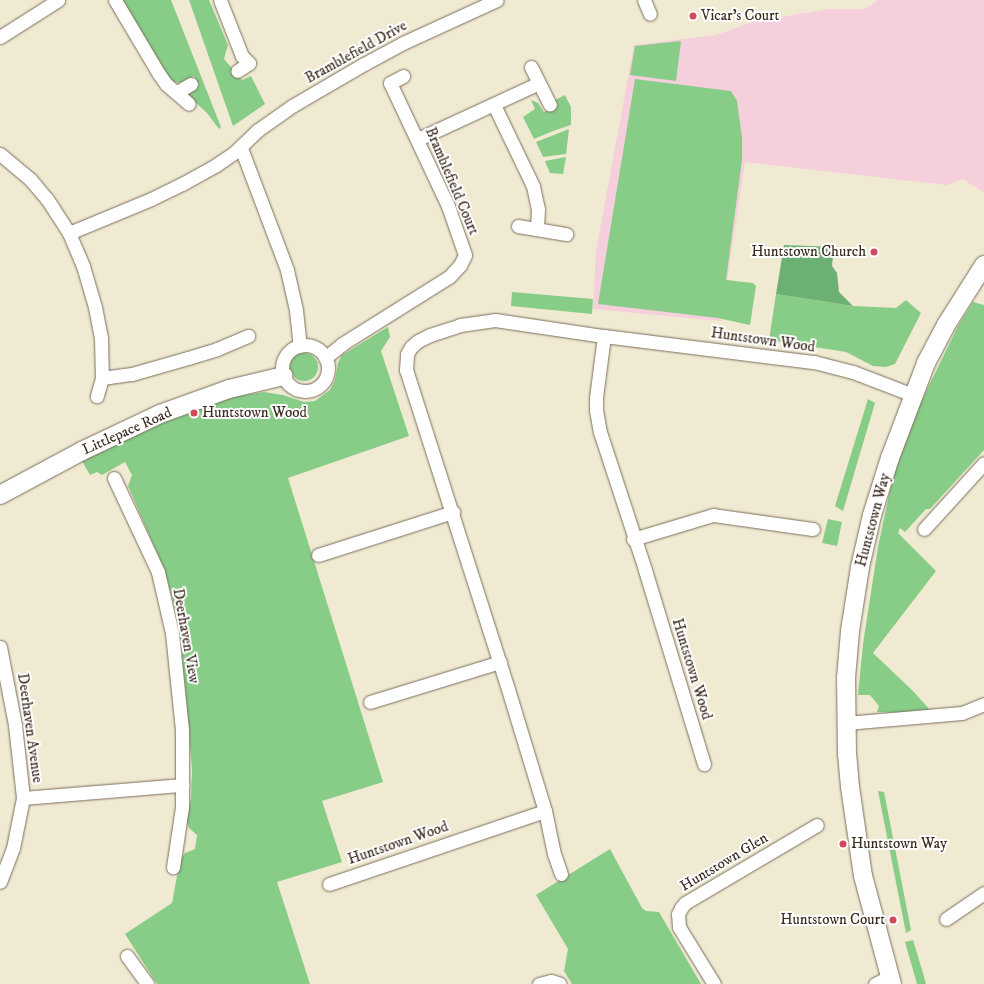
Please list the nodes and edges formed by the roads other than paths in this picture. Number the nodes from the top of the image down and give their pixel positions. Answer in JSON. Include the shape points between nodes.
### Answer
{"nodes":[{"id":1,"x":58,"y":0,"type":"edge"},
{"id":2,"x":115,"y":0,"type":"edge"},
{"id":3,"x":220,"y":0,"type":"edge"},
{"id":4,"x":497,"y":0,"type":"edge"},
{"id":5,"x":644,"y":0,"type":"edge"},
{"id":6,"x":479,"y":3,"type":"edge"},
{"id":7,"x":650,"y":14,"type":"dead end"},
{"id":8,"x":0,"y":37,"type":"edge"},
{"id":9,"x":531,"y":67,"type":"dead end"},
{"id":10,"x":237,"y":70,"type":"dead end"},
{"id":11,"x":403,"y":76,"type":"dead end"},
{"id":12,"x":539,"y":83,"type":"junction"},
{"id":13,"x":192,"y":84,"type":"dead end"},
{"id":14,"x":176,"y":92,"type":"junction"},
{"id":15,"x":189,"y":104,"type":"dead end"},
{"id":16,"x":494,"y":105,"type":"junction"},
{"id":17,"x":550,"y":105,"type":"dead end"},
{"id":18,"x":418,"y":139,"type":"junction"},
{"id":19,"x":241,"y":148,"type":"junction"},
{"id":20,"x":0,"y":154,"type":"edge"},
{"id":21,"x":518,"y":226,"type":"dead end"},
{"id":22,"x":537,"y":230,"type":"junction"},
{"id":23,"x":69,"y":232,"type":"junction"},
{"id":24,"x":566,"y":234,"type":"dead end"},
{"id":25,"x":984,"y":265,"type":"edge"},
{"id":26,"x":248,"y":336,"type":"dead end"},
{"id":27,"x":604,"y":336,"type":"junction"},
{"id":28,"x":300,"y":346,"type":"junction"},
{"id":29,"x":325,"y":358,"type":"junction"},
{"id":30,"x":283,"y":376,"type":"junction"},
{"id":31,"x":102,"y":378,"type":"junction"},
{"id":32,"x":913,"y":395,"type":"junction"},
{"id":33,"x":97,"y":396,"type":"dead end"},
{"id":34,"x":984,"y":463,"type":"edge"},
{"id":35,"x":114,"y":478,"type":"dead end"},
{"id":36,"x":0,"y":495,"type":"edge"},
{"id":37,"x":452,"y":512,"type":"junction"},
{"id":38,"x":814,"y":529,"type":"dead end"},
{"id":39,"x":924,"y":529,"type":"dead end"},
{"id":40,"x":633,"y":538,"type":"junction"},
{"id":41,"x":318,"y":555,"type":"dead end"},
{"id":42,"x":0,"y":646,"type":"edge"},
{"id":43,"x":500,"y":662,"type":"junction"},
{"id":44,"x":4,"y":678,"type":"edge"},
{"id":45,"x":370,"y":702,"type":"dead end"},
{"id":46,"x":984,"y":704,"type":"edge"},
{"id":47,"x":846,"y":723,"type":"junction"},
{"id":48,"x":704,"y":764,"type":"dead end"},
{"id":49,"x":182,"y":785,"type":"junction"},
{"id":50,"x":23,"y":798,"type":"junction"},
{"id":51,"x":545,"y":811,"type":"junction"},
{"id":52,"x":817,"y":825,"type":"dead end"},
{"id":53,"x":173,"y":867,"type":"dead end"},
{"id":54,"x":561,"y":874,"type":"dead end"},
{"id":55,"x":0,"y":882,"type":"edge"},
{"id":56,"x":329,"y":884,"type":"dead end"},
{"id":57,"x":984,"y":893,"type":"edge"},
{"id":58,"x":946,"y":919,"type":"dead end"},
{"id":59,"x":127,"y":956,"type":"dead end"},
{"id":60,"x":885,"y":982,"type":"edge"},
{"id":61,"x":147,"y":984,"type":"edge"},
{"id":62,"x":539,"y":984,"type":"edge"},
{"id":63,"x":560,"y":984,"type":"edge"},
{"id":64,"x":714,"y":984,"type":"edge"}],
"edges":[{"from":1,"to":8,"type":"street"},
{"from":2,"to":14,"type":"street","via":[[154,67],[166,84]]},
{"from":3,"to":10,"type":"street","via":[[242,56],[249,63]]},
{"from":4,"to":6,"type":"street","name":"Bramblefield Drive"},
{"from":5,"to":7,"type":"street"},
{"from":6,"to":19,"type":"street","name":"Bramblefield Drive","via":[[364,64],[292,106],[258,130]]},
{"from":9,"to":12,"type":"street"},
{"from":11,"to":18,"type":"street","name":"Bramblefield Court","via":[[390,82]]},
{"from":12,"to":16,"type":"street"},
{"from":12,"to":17,"type":"street"},
{"from":13,"to":14,"type":"street"},
{"from":14,"to":15,"type":"street"},
{"from":16,"to":18,"type":"street"},
{"from":16,"to":22,"type":"street","via":[[533,186],[538,209]]},
{"from":18,"to":29,"type":"street","name":"Bramblefield Court","via":[[454,220],[465,255],[460,266],[449,277],[342,344]]},
{"from":19,"to":23,"type":"street","name":"Bramblefield Drive","via":[[211,169],[182,184]]},
{"from":19,"to":28,"type":"street","via":[[287,270],[296,310]]},
{"from":20,"to":23,"type":"street","via":[[47,199]]},
{"from":21,"to":22,"type":"street"},
{"from":22,"to":24,"type":"street"},
{"from":23,"to":31,"type":"street","via":[[83,266],[95,307],[101,338]]},
{"from":25,"to":32,"type":"street","name":"Huntstown Way","via":[[946,324]]},
{"from":26,"to":31,"type":"street","via":[[188,358],[132,374]]},
{"from":27,"to":32,"type":"street","name":"Huntstown Wood","via":[[814,362],[853,372]]},
{"from":27,"to":37,"type":"street","name":"Huntstown Wood","via":[[495,320],[460,325],[424,338],[411,347],[407,354],[406,370]]},
{"from":27,"to":40,"type":"street","name":"Huntstown Wood","via":[[596,410],[602,440]]},
{"from":28,"to":29,"type":"street","via":[[316,348]]},
{"from":28,"to":30,"type":"street","via":[[291,350],[284,358]]},
{"from":29,"to":30,"type":"street","via":[[327,373],[314,388],[305,391],[295,388]]},
{"from":30,"to":36,"type":"street","name":"Littlepace Road","via":[[229,390],[160,414],[82,451]]},
{"from":31,"to":33,"type":"street"},
{"from":32,"to":47,"type":"street","name":"Huntstown Way","via":[[872,515],[860,567],[848,654]]},
{"from":34,"to":39,"type":"street"},
{"from":35,"to":49,"type":"street","name":"Deerhaven View","via":[[158,572],[169,613],[182,729]]},
{"from":37,"to":41,"type":"street"},
{"from":37,"to":43,"type":"street","name":"Huntstown Wood"},
{"from":38,"to":40,"type":"street","via":[[713,515]]},
{"from":40,"to":48,"type":"street","name":"Huntstown Wood"},
{"from":42,"to":44,"type":"street","name":"Deerhaven Avenue"},
{"from":43,"to":45,"type":"street"},
{"from":43,"to":51,"type":"street","name":"Huntstown Wood"},
{"from":44,"to":50,"type":"street","name":"Deerhaven Avenue","via":[[15,725]]},
{"from":46,"to":47,"type":"street","via":[[962,713]]},
{"from":47,"to":60,"type":"street","name":"Huntstown Way","via":[[855,832]]},
{"from":49,"to":50,"type":"street"},
{"from":49,"to":53,"type":"street","name":"Deerhaven View","via":[[182,807]]},
{"from":50,"to":55,"type":"street","name":"Deerhaven Avenue","via":[[13,848]]},
{"from":51,"to":54,"type":"street","name":"Huntstown Wood"},
{"from":51,"to":56,"type":"street","name":"Huntstown Wood"},
{"from":52,"to":64,"type":"street","name":"Huntstown Glen","via":[[681,908],[678,914],[679,928]]},
{"from":57,"to":58,"type":"street"},
{"from":59,"to":61,"type":"street"},
{"from":62,"to":63,"type":"street","via":[[551,981]]}]}
